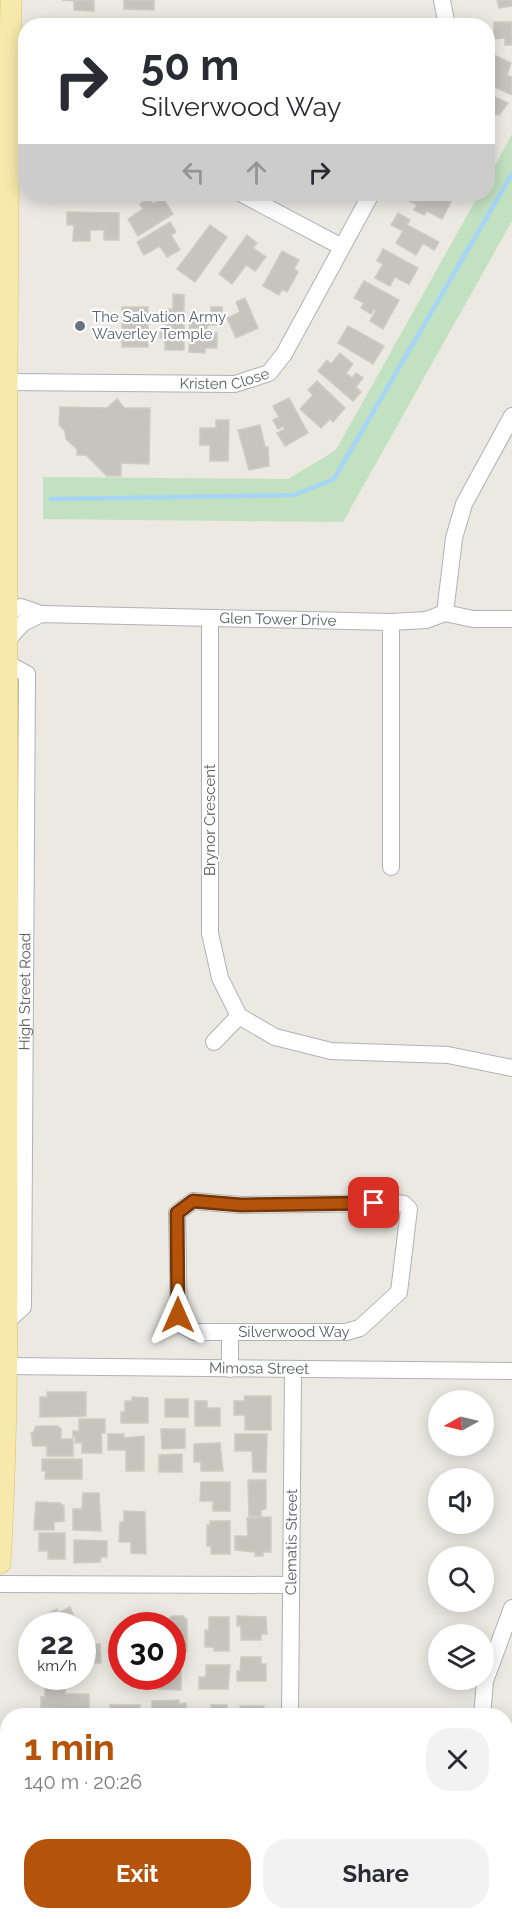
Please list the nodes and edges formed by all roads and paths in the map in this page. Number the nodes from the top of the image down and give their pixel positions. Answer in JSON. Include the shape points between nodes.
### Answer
{"nodes":[{"id":1,"x":10,"y":0,"type":"edge"},
{"id":2,"x":442,"y":0,"type":"edge"},
{"id":3,"x":445,"y":18,"type":"edge"},
{"id":4,"x":255,"y":201,"type":"edge"},
{"id":5,"x":367,"y":201,"type":"edge"},
{"id":6,"x":342,"y":247,"type":"junction"},
{"id":7,"x":7,"y":382,"type":"junction"},
{"id":8,"x":512,"y":416,"type":"edge"},
{"id":9,"x":3,"y":500,"type":"edge"},
{"id":10,"x":4,"y":611,"type":"edge"},
{"id":11,"x":445,"y":613,"type":"junction"},
{"id":12,"x":41,"y":614,"type":"junction"},
{"id":13,"x":210,"y":619,"type":"junction"},
{"id":14,"x":512,"y":619,"type":"edge"},
{"id":15,"x":391,"y":622,"type":"junction"},
{"id":16,"x":8,"y":639,"type":"junction"},
{"id":17,"x":391,"y":867,"type":"dead end"},
{"id":18,"x":239,"y":1016,"type":"junction"},
{"id":19,"x":214,"y":1042,"type":"dead end"},
{"id":20,"x":512,"y":1068,"type":"edge"},
{"id":21,"x":230,"y":1332,"type":"junction"},
{"id":22,"x":5,"y":1366,"type":"junction"},
{"id":23,"x":230,"y":1369,"type":"junction"},
{"id":24,"x":292,"y":1369,"type":"junction"},
{"id":25,"x":512,"y":1371,"type":"edge"},
{"id":26,"x":2,"y":1466,"type":"edge"},
{"id":27,"x":1,"y":1524,"type":"edge"},
{"id":28,"x":0,"y":1563,"type":"edge"},
{"id":29,"x":0,"y":1584,"type":"edge"},
{"id":30,"x":291,"y":1585,"type":"junction"},
{"id":31,"x":512,"y":1608,"type":"edge"},
{"id":32,"x":290,"y":1708,"type":"edge"},
{"id":33,"x":483,"y":1708,"type":"edge"}],
"edges":[{"from":1,"to":7,"type":"main road","name":"High Street Road"},
{"from":2,"to":3,"type":"street"},
{"from":4,"to":6,"type":"street"},
{"from":5,"to":6,"type":"street","name":"Kristen Close"},
{"from":6,"to":7,"type":"street","name":"Kristen Close","via":[[284,354],[269,373],[236,384]]},
{"from":7,"to":9,"type":"main road","name":"High Street Road"},
{"from":8,"to":11,"type":"street","via":[[464,504],[454,538]]},
{"from":9,"to":10,"type":"main road","name":"High Street Road"},
{"from":10,"to":12,"type":"street","name":"Glen Tower Drive","via":[[24,607]]},
{"from":10,"to":16,"type":"main road","name":"High Street Road"},
{"from":11,"to":14,"type":"street","name":"Glen Tower Drive","via":[[473,619]]},
{"from":11,"to":15,"type":"street","name":"Glen Tower Drive","via":[[426,620]]},
{"from":12,"to":13,"type":"street","name":"Glen Tower Drive"},
{"from":12,"to":16,"type":"street","via":[[23,623]]},
{"from":13,"to":15,"type":"street","name":"Glen Tower Drive"},
{"from":13,"to":18,"type":"street","name":"Brynor Crescent","via":[[210,933],[220,978]]},
{"from":15,"to":17,"type":"street"},
{"from":16,"to":22,"type":"main road","name":"High Street Road"},
{"from":18,"to":19,"type":"street"},
{"from":18,"to":20,"type":"street","via":[[275,1037],[331,1051],[448,1055]]},
{"from":21,"to":21,"type":"street","name":"Silverwood Way","via":[[194,1332],[180,1323],[177,1213],[193,1201],[241,1205],[396,1203],[410,1209],[402,1286],[360,1328],[346,1332]]},
{"from":21,"to":23,"type":"street","name":"Silverwood Way"},
{"from":22,"to":23,"type":"street","name":"Mimosa Street"},
{"from":22,"to":26,"type":"main road","name":"High Street Road"},
{"from":23,"to":24,"type":"street","name":"Mimosa Street"},
{"from":24,"to":25,"type":"street","name":"Mimosa Street"},
{"from":24,"to":30,"type":"street","name":"Clematis Street"},
{"from":26,"to":27,"type":"main road","name":"High Street Road"},
{"from":27,"to":28,"type":"main road","name":"High Street Road"},
{"from":29,"to":30,"type":"street"},
{"from":30,"to":32,"type":"street","name":"Clematis Street"},
{"from":31,"to":33,"type":"street","via":[[485,1681]]}]}
